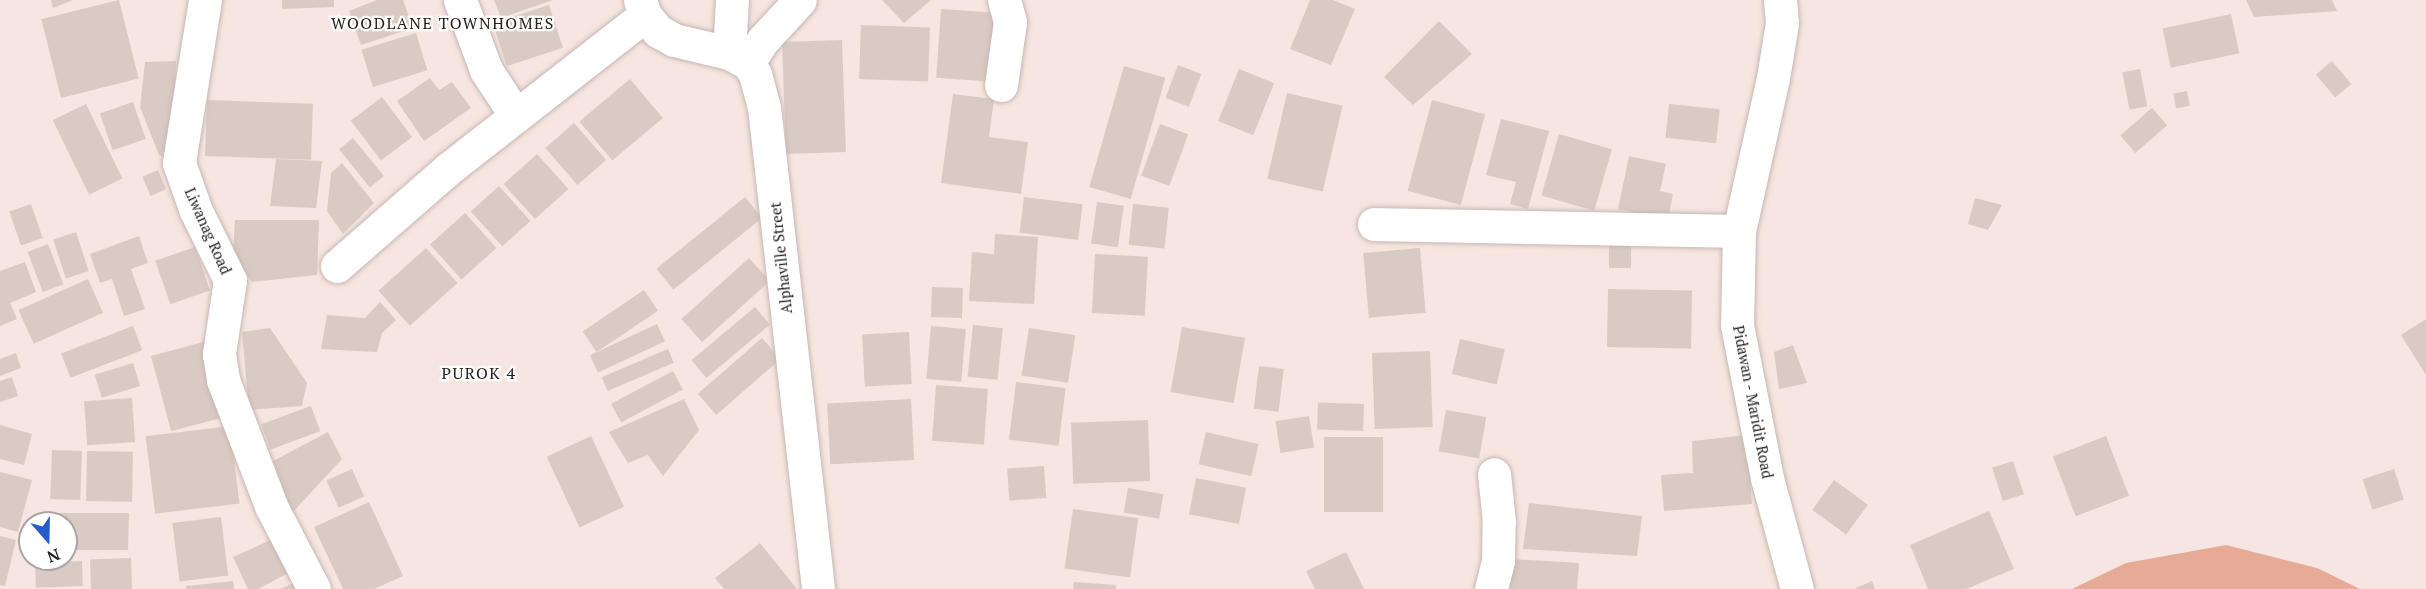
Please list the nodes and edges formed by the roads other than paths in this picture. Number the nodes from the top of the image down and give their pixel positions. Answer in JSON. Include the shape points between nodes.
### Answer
{"nodes":[{"id":1,"x":205,"y":0,"type":"edge"},
{"id":2,"x":460,"y":0,"type":"edge"},
{"id":3,"x":732,"y":0,"type":"edge"},
{"id":4,"x":800,"y":0,"type":"edge"},
{"id":5,"x":1004,"y":0,"type":"edge"},
{"id":6,"x":1780,"y":0,"type":"edge"},
{"id":7,"x":642,"y":7,"type":"edge"},
{"id":8,"x":739,"y":58,"type":"junction"},
{"id":9,"x":1001,"y":85,"type":"dead end"},
{"id":10,"x":516,"y":116,"type":"junction"},
{"id":11,"x":1374,"y":224,"type":"dead end"},
{"id":12,"x":1739,"y":231,"type":"junction"},
{"id":13,"x":337,"y":267,"type":"dead end"},
{"id":14,"x":1494,"y":474,"type":"dead end"},
{"id":15,"x":314,"y":589,"type":"edge"},
{"id":16,"x":818,"y":589,"type":"edge"},
{"id":17,"x":1491,"y":589,"type":"edge"},
{"id":18,"x":1797,"y":589,"type":"edge"}],
"edges":[{"from":1,"to":15,"type":"street","name":"Liwanag Road","via":[[179,163],[196,211],[230,280],[219,354],[223,380],[272,506]]},
{"from":2,"to":10,"type":"street","via":[[486,70]]},
{"from":3,"to":8,"type":"street"},
{"from":4,"to":8,"type":"street","via":[[763,40]]},
{"from":5,"to":9,"type":"street","via":[[1010,22]]},
{"from":6,"to":12,"type":"street","name":"Pidawan - Maridit Road","via":[[1782,23],[1773,78]]},
{"from":7,"to":8,"type":"street","via":[[658,31],[674,40]]},
{"from":7,"to":10,"type":"street"},
{"from":8,"to":16,"type":"street","name":"Alphaville Street","via":[[755,74],[764,107]]},
{"from":10,"to":13,"type":"street","via":[[448,169]]},
{"from":11,"to":12,"type":"street"},
{"from":12,"to":18,"type":"street","name":"Pidawan - Maridit Road","via":[[1737,325],[1767,478]]},
{"from":14,"to":17,"type":"street","via":[[1498,561]]}]}
